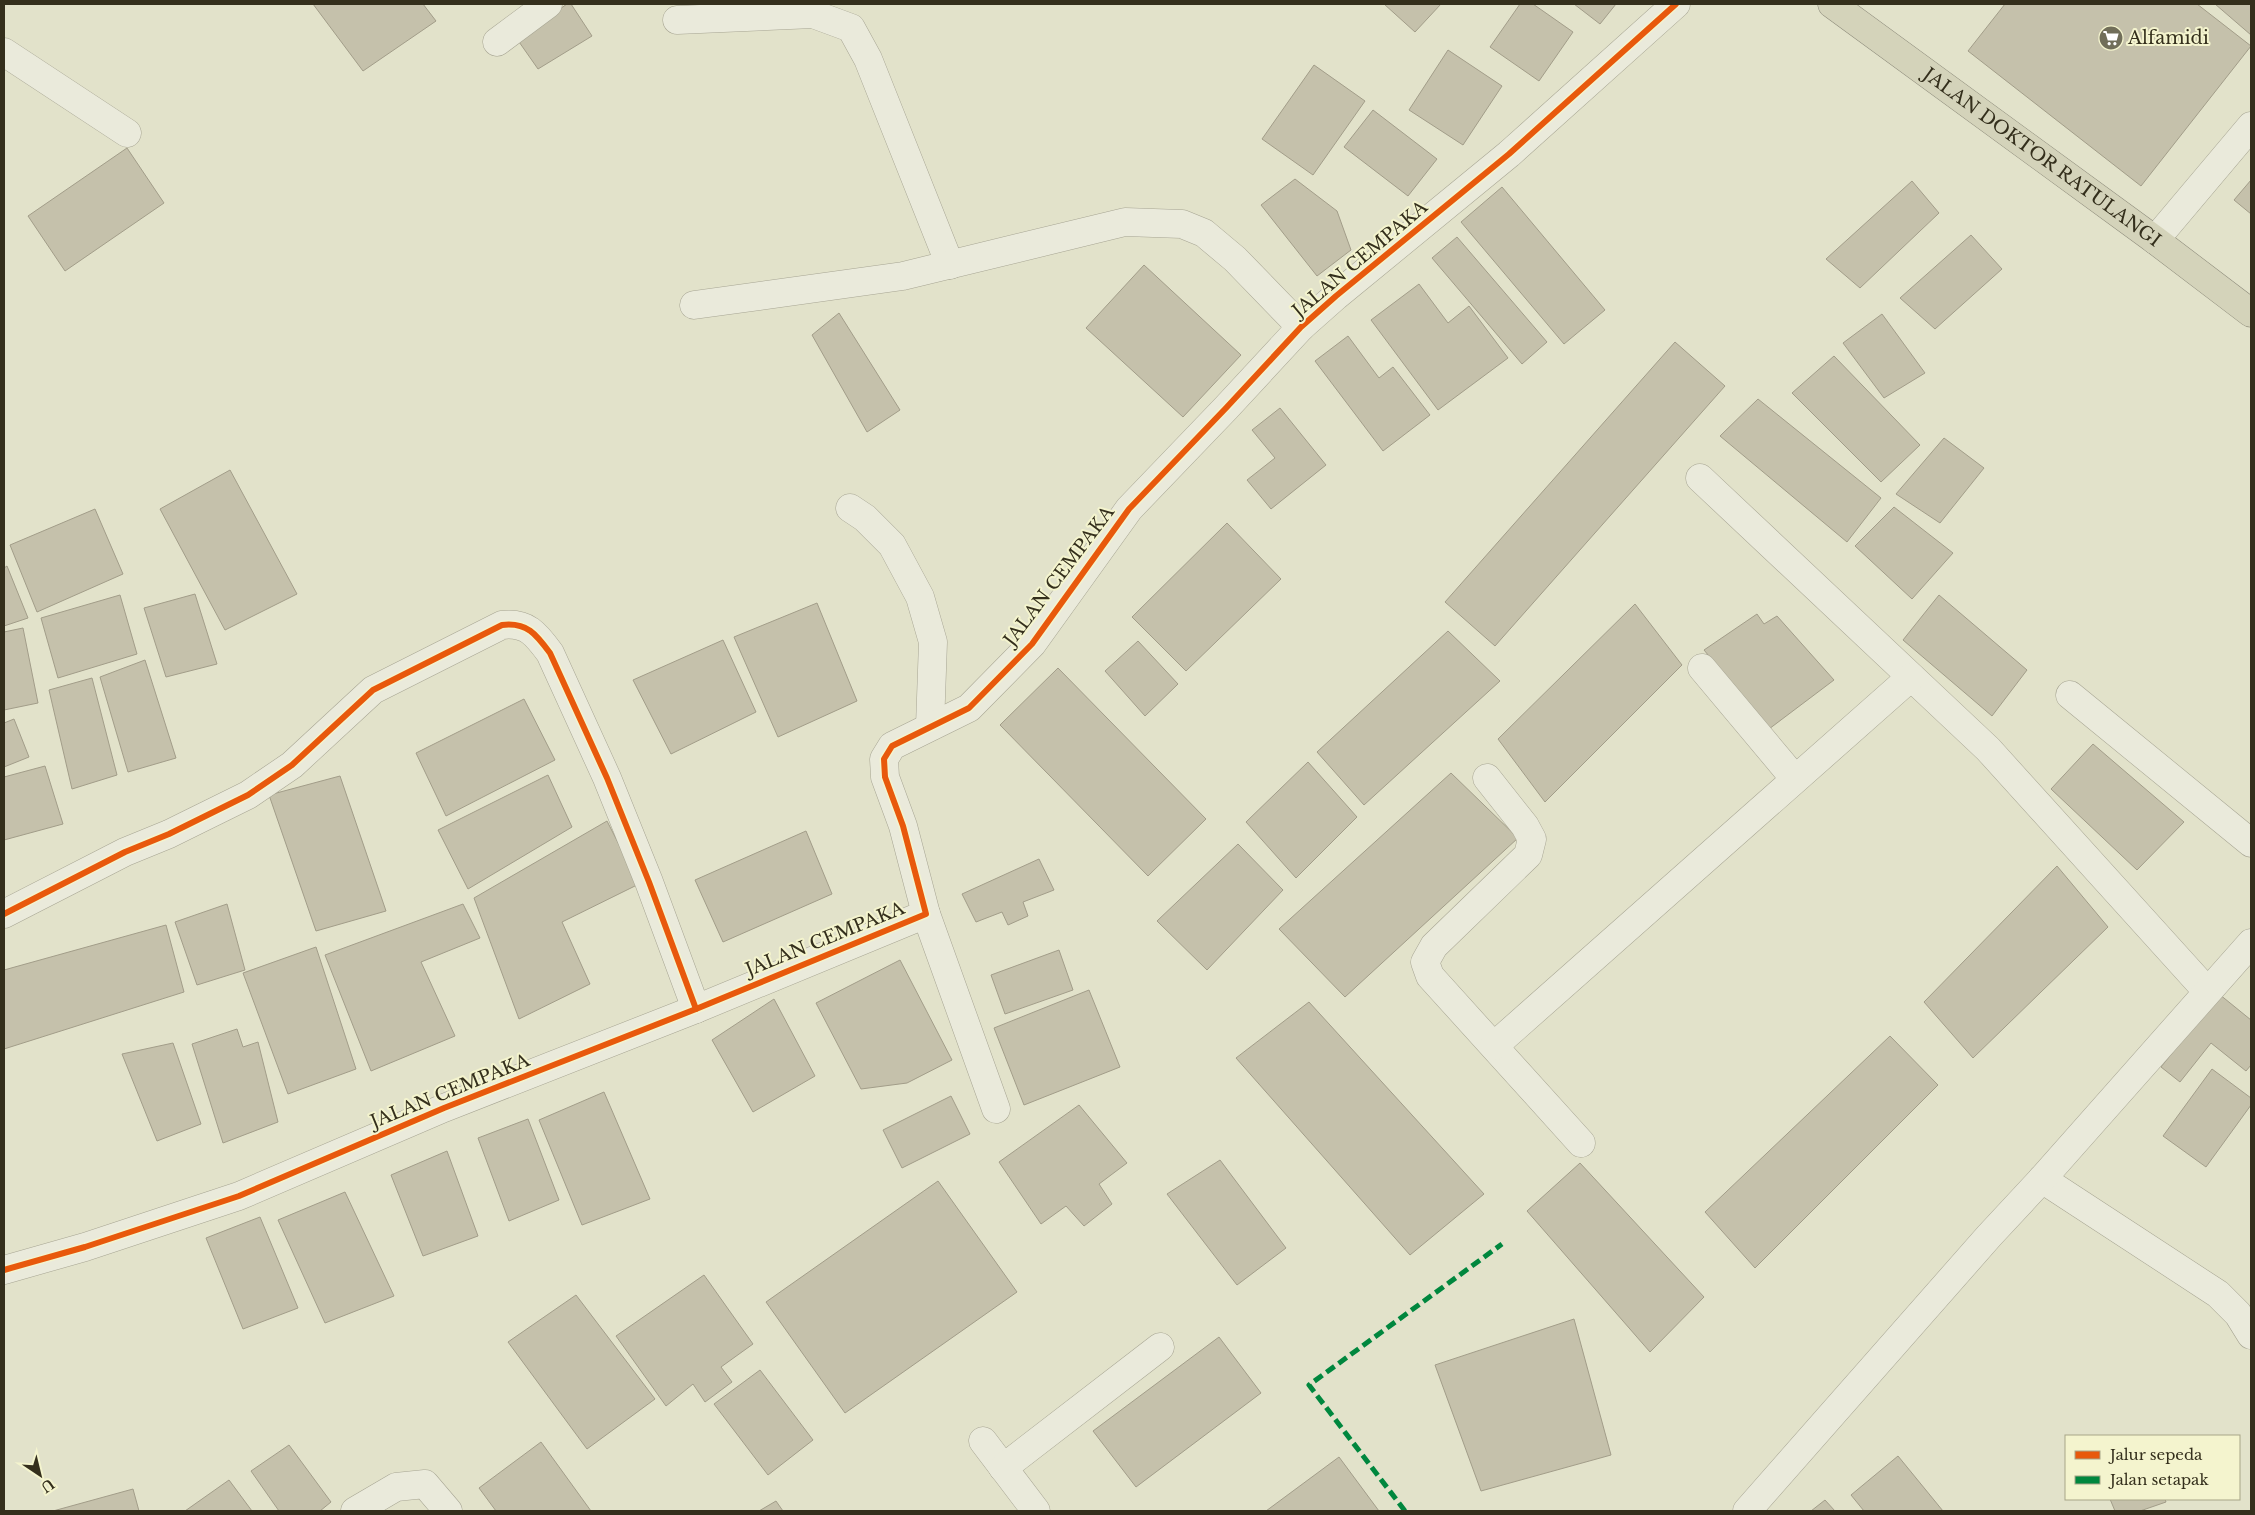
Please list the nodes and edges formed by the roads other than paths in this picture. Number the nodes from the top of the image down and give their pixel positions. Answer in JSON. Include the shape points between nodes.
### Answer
{"nodes":[{"id":1,"x":548,"y":4,"type":"edge"},
{"id":2,"x":1676,"y":4,"type":"edge"},
{"id":3,"x":1832,"y":4,"type":"edge"},
{"id":4,"x":677,"y":20,"type":"dead end"},
{"id":5,"x":497,"y":42,"type":"dead end"},
{"id":6,"x":4,"y":52,"type":"edge"},
{"id":7,"x":2251,"y":126,"type":"edge"},
{"id":8,"x":127,"y":133,"type":"dead end"},
{"id":9,"x":2155,"y":240,"type":"junction"},
{"id":10,"x":950,"y":266,"type":"junction"},
{"id":11,"x":694,"y":305,"type":"dead end"},
{"id":12,"x":2251,"y":313,"type":"edge"},
{"id":13,"x":1301,"y":327,"type":"junction"},
{"id":14,"x":1700,"y":478,"type":"dead end"},
{"id":15,"x":850,"y":508,"type":"dead end"},
{"id":16,"x":1702,"y":668,"type":"dead end"},
{"id":17,"x":1911,"y":677,"type":"junction"},
{"id":18,"x":2070,"y":695,"type":"dead end"},
{"id":19,"x":930,"y":726,"type":"junction"},
{"id":20,"x":1487,"y":778,"type":"dead end"},
{"id":21,"x":1795,"y":780,"type":"junction"},
{"id":22,"x":2251,"y":843,"type":"edge"},
{"id":23,"x":4,"y":914,"type":"edge"},
{"id":24,"x":926,"y":914,"type":"junction"},
{"id":25,"x":2251,"y":944,"type":"edge"},
{"id":26,"x":2207,"y":991,"type":"junction"},
{"id":27,"x":696,"y":1009,"type":"junction"},
{"id":28,"x":1494,"y":1046,"type":"junction"},
{"id":29,"x":996,"y":1109,"type":"dead end"},
{"id":30,"x":1581,"y":1143,"type":"dead end"},
{"id":31,"x":2042,"y":1179,"type":"junction"},
{"id":32,"x":4,"y":1270,"type":"edge"},
{"id":33,"x":2251,"y":1335,"type":"edge"},
{"id":34,"x":1160,"y":1347,"type":"dead end"},
{"id":35,"x":983,"y":1441,"type":"dead end"},
{"id":36,"x":1003,"y":1468,"type":"junction"},
{"id":37,"x":355,"y":1511,"type":"edge"},
{"id":38,"x":448,"y":1511,"type":"edge"},
{"id":39,"x":1036,"y":1511,"type":"edge"},
{"id":40,"x":1747,"y":1511,"type":"edge"}],
"edges":[{"from":1,"to":5,"type":"street"},
{"from":2,"to":13,"type":"street","name":"JALAN CEMPAKA","via":[[1509,154]]},
{"from":3,"to":9,"type":"highway","name":"JALAN DOKTOR RATULANGI"},
{"from":4,"to":10,"type":"street","via":[[813,14],[851,28],[868,59]]},
{"from":6,"to":8,"type":"street"},
{"from":7,"to":9,"type":"street"},
{"from":9,"to":12,"type":"highway","name":"JALAN DOKTOR RATULANGI"},
{"from":10,"to":11,"type":"street","via":[[903,276]]},
{"from":10,"to":13,"type":"street","via":[[1124,222],[1182,224],[1204,233],[1235,259]]},
{"from":13,"to":19,"type":"street","name":"JALAN CEMPAKA","via":[[1129,509],[1032,644],[969,708]]},
{"from":14,"to":17,"type":"street"},
{"from":15,"to":19,"type":"street","via":[[865,518],[892,546],[920,596],[933,642]]},
{"from":16,"to":21,"type":"street"},
{"from":17,"to":21,"type":"street"},
{"from":17,"to":26,"type":"street","via":[[1988,749]]},
{"from":18,"to":22,"type":"street"},
{"from":19,"to":24,"type":"street","name":"JALAN CEMPAKA","via":[[892,746],[884,759],[885,777]]},
{"from":20,"to":28,"type":"street","via":[[1532,839],[1528,855],[1434,946],[1425,962],[1430,976]]},
{"from":21,"to":28,"type":"street"},
{"from":23,"to":27,"type":"street","via":[[125,852],[242,799],[292,765],[373,690],[502,625],[516,623],[539,637],[550,653],[607,778]]},
{"from":24,"to":27,"type":"street","name":"JALAN CEMPAKA"},
{"from":24,"to":29,"type":"street"},
{"from":25,"to":26,"type":"street"},
{"from":26,"to":31,"type":"street"},
{"from":27,"to":32,"type":"street","name":"JALAN CEMPAKA","via":[[444,1108],[239,1196]]},
{"from":28,"to":30,"type":"street"},
{"from":31,"to":33,"type":"street","via":[[2218,1294],[2238,1314]]},
{"from":31,"to":40,"type":"street"},
{"from":34,"to":36,"type":"street"},
{"from":35,"to":36,"type":"street"},
{"from":36,"to":39,"type":"street"},
{"from":37,"to":38,"type":"street","via":[[396,1487],[425,1484]]}]}
